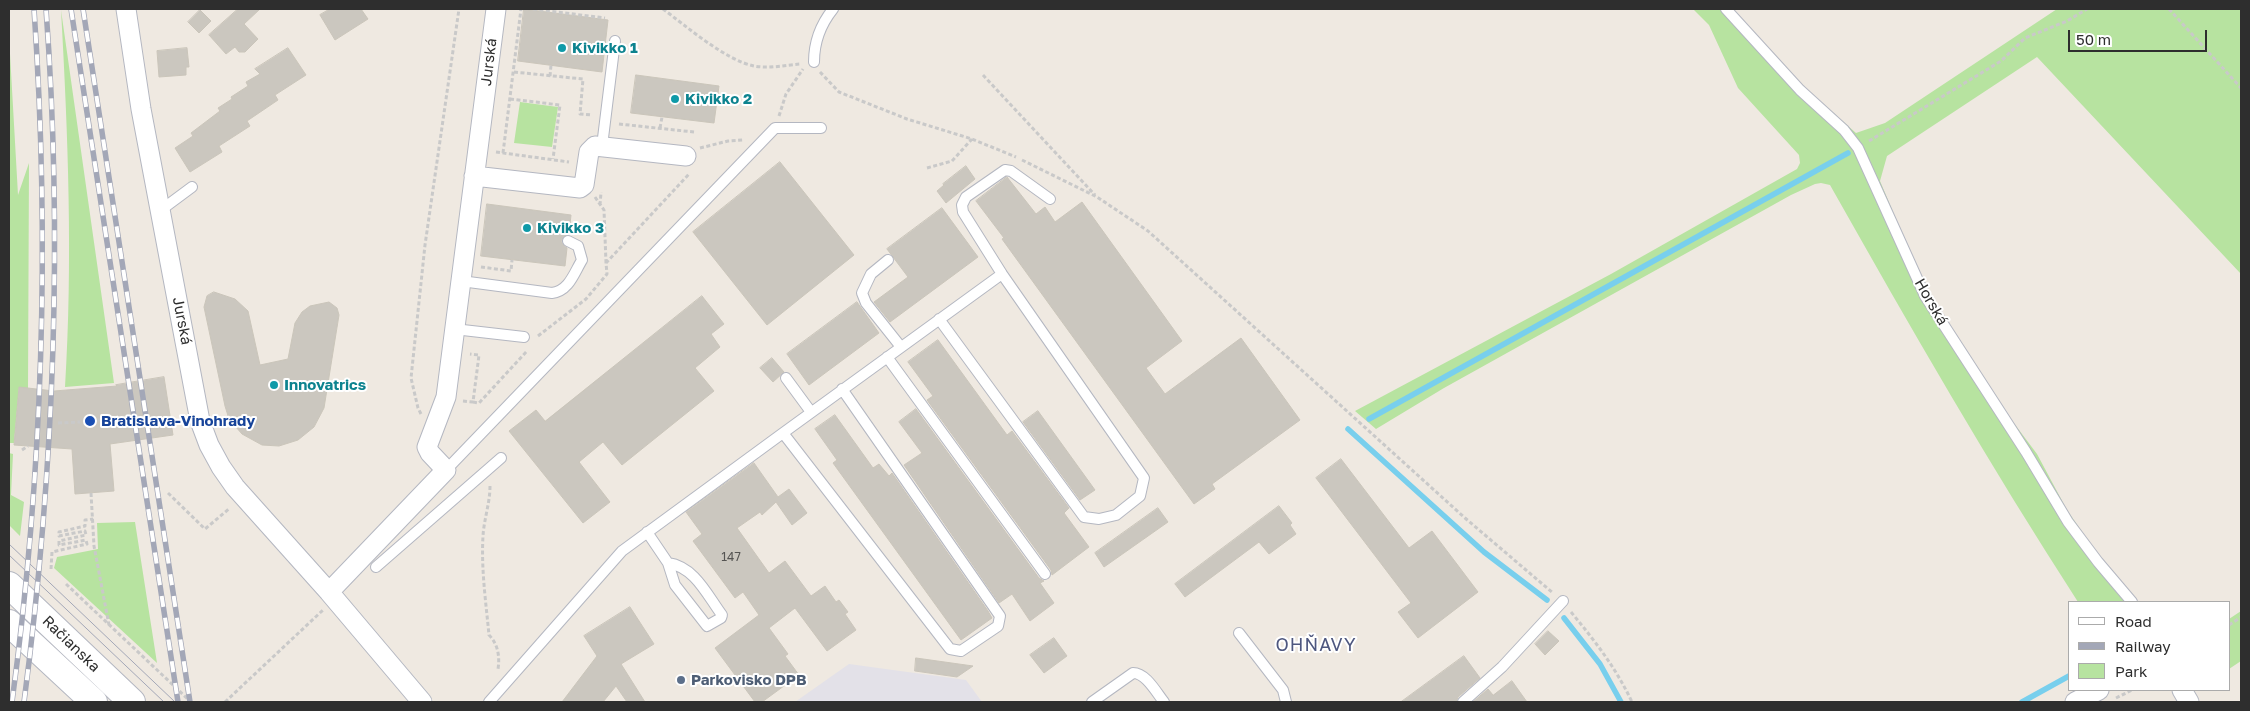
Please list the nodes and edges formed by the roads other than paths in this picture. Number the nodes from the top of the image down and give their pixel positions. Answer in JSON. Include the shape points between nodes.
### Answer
{"nodes":[{"id":1,"x":126,"y":9,"type":"edge"},
{"id":2,"x":496,"y":9,"type":"edge"},
{"id":3,"x":833,"y":9,"type":"edge"},
{"id":4,"x":1726,"y":9,"type":"edge"},
{"id":5,"x":615,"y":41,"type":"dead end"},
{"id":6,"x":811,"y":63,"type":"road end"},
{"id":7,"x":821,"y":128,"type":"dead end"},
{"id":8,"x":607,"y":146,"type":"junction"},
{"id":9,"x":690,"y":153,"type":"road end"},
{"id":10,"x":481,"y":176,"type":"junction"},
{"id":11,"x":192,"y":187,"type":"dead end"},
{"id":12,"x":1050,"y":199,"type":"dead end"},
{"id":13,"x":161,"y":210,"type":"junction"},
{"id":14,"x":568,"y":241,"type":"dead end"},
{"id":15,"x":888,"y":260,"type":"dead end"},
{"id":16,"x":1002,"y":274,"type":"junction"},
{"id":17,"x":467,"y":282,"type":"junction"},
{"id":18,"x":939,"y":319,"type":"junction"},
{"id":19,"x":461,"y":329,"type":"junction"},
{"id":20,"x":530,"y":339,"type":"road end"},
{"id":21,"x":900,"y":347,"type":"junction"},
{"id":22,"x":887,"y":357,"type":"junction"},
{"id":23,"x":786,"y":378,"type":"dead end"},
{"id":24,"x":842,"y":389,"type":"junction"},
{"id":25,"x":811,"y":412,"type":"junction"},
{"id":26,"x":783,"y":433,"type":"junction"},
{"id":27,"x":501,"y":458,"type":"dead end"},
{"id":28,"x":446,"y":470,"type":"junction"},
{"id":29,"x":646,"y":532,"type":"junction"},
{"id":30,"x":668,"y":563,"type":"junction"},
{"id":31,"x":376,"y":568,"type":"dead end"},
{"id":32,"x":1045,"y":574,"type":"dead end"},
{"id":33,"x":9,"y":585,"type":"edge"},
{"id":34,"x":332,"y":596,"type":"junction"},
{"id":35,"x":1563,"y":601,"type":"road end"},
{"id":36,"x":2131,"y":601,"type":"edge"},
{"id":37,"x":14,"y":633,"type":"edge"},
{"id":38,"x":1240,"y":633,"type":"dead end"},
{"id":39,"x":2097,"y":691,"type":"edge"},
{"id":40,"x":2183,"y":691,"type":"edge"},
{"id":41,"x":94,"y":702,"type":"edge"},
{"id":42,"x":132,"y":702,"type":"edge"},
{"id":43,"x":422,"y":702,"type":"edge"},
{"id":44,"x":489,"y":702,"type":"edge"},
{"id":45,"x":1092,"y":702,"type":"edge"},
{"id":46,"x":1164,"y":702,"type":"edge"},
{"id":47,"x":1286,"y":702,"type":"edge"},
{"id":48,"x":1464,"y":702,"type":"edge"},
{"id":49,"x":2075,"y":702,"type":"edge"},
{"id":50,"x":2190,"y":702,"type":"edge"}],
"edges":[{"from":1,"to":13,"type":"street","name":"Jurská"},
{"from":2,"to":10,"type":"street","name":"Jurská"},
{"from":3,"to":6,"type":"lane","via":[[814,47]]},
{"from":4,"to":36,"type":"lane","name":"Horská","via":[[1858,148],[1925,296],[2068,522]]},
{"from":5,"to":8,"type":"lane","via":[[606,116]]},
{"from":7,"to":28,"type":"lane","via":[[775,128]]},
{"from":8,"to":9,"type":"street"},
{"from":8,"to":10,"type":"street","via":[[595,146],[588,152],[580,188]]},
{"from":10,"to":17,"type":"street","name":"Jurská"},
{"from":11,"to":13,"type":"lane"},
{"from":12,"to":16,"type":"lane","via":[[1008,170],[966,197],[963,212]]},
{"from":13,"to":34,"type":"street","name":"Jurská","via":[[200,421],[209,445],[243,497]]},
{"from":14,"to":17,"type":"lane","via":[[578,246],[582,260],[560,292]]},
{"from":15,"to":21,"type":"lane","via":[[871,274],[862,292],[866,303]]},
{"from":16,"to":18,"type":"lane"},
{"from":16,"to":18,"type":"lane","via":[[1144,478],[1140,496],[1116,515],[1100,519],[1084,517]]},
{"from":17,"to":19,"type":"street","name":"Jurská"},
{"from":18,"to":21,"type":"lane"},
{"from":19,"to":20,"type":"lane"},
{"from":19,"to":28,"type":"street","name":"Jurská","via":[[446,397],[428,442],[428,450]]},
{"from":21,"to":22,"type":"lane"},
{"from":22,"to":24,"type":"lane"},
{"from":22,"to":32,"type":"lane"},
{"from":23,"to":25,"type":"lane"},
{"from":24,"to":25,"type":"lane"},
{"from":24,"to":26,"type":"lane","via":[[1000,616],[998,626],[961,652],[950,649]]},
{"from":25,"to":26,"type":"lane"},
{"from":26,"to":29,"type":"lane"},
{"from":27,"to":31,"type":"lane"},
{"from":28,"to":34,"type":"street"},
{"from":29,"to":30,"type":"lane"},
{"from":29,"to":44,"type":"lane","via":[[610,563]]},
{"from":30,"to":30,"type":"lane","via":[[690,570],[721,618],[707,626],[675,585]]},
{"from":33,"to":42,"type":"main road","name":"Račianska"},
{"from":34,"to":43,"type":"street","name":"Jurská"},
{"from":35,"to":48,"type":"lane","via":[[1502,668]]},
{"from":37,"to":41,"type":"main road","name":"Račianska"},
{"from":38,"to":47,"type":"lane","via":[[1283,690]]},
{"from":39,"to":49,"type":"street"},
{"from":40,"to":50,"type":"street"},
{"from":45,"to":46,"type":"lane","via":[[1133,673],[1138,673]]}]}
